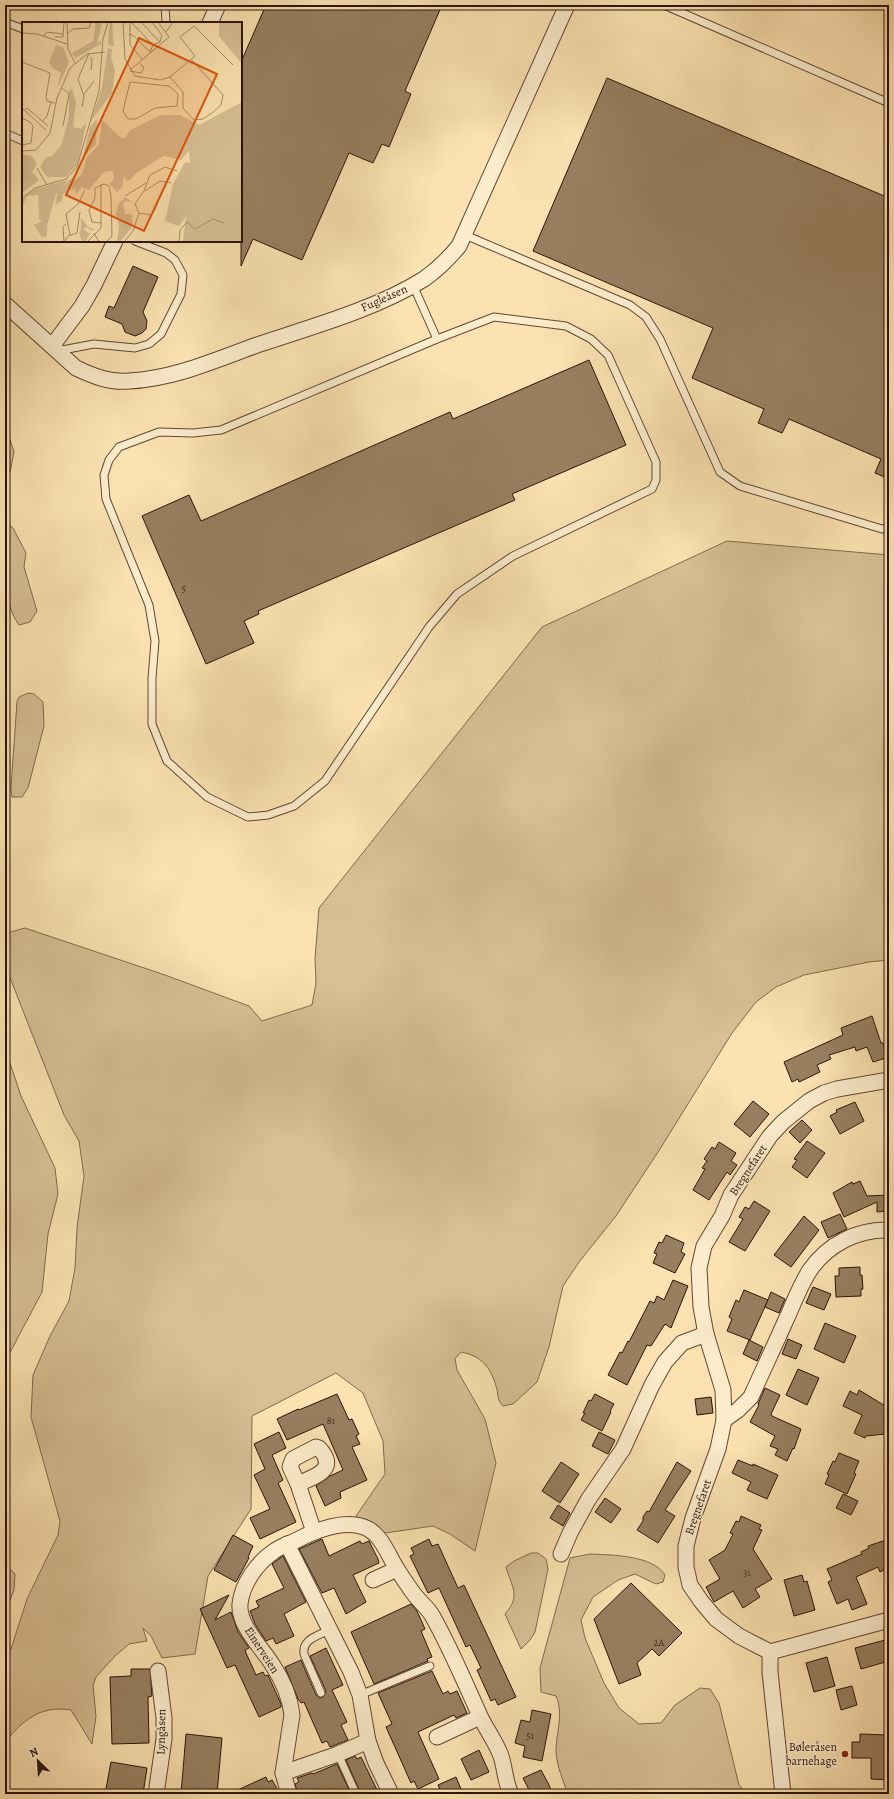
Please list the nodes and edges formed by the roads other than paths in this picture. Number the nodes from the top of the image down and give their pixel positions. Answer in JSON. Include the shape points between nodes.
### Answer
{"nodes":[{"id":1,"x":165,"y":5,"type":"edge"},
{"id":2,"x":218,"y":5,"type":"edge"},
{"id":3,"x":568,"y":5,"type":"edge"},
{"id":4,"x":664,"y":5,"type":"edge"},
{"id":5,"x":5,"y":22,"type":"edge"},
{"id":6,"x":166,"y":22,"type":"edge"},
{"id":7,"x":210,"y":22,"type":"edge"},
{"id":8,"x":22,"y":29,"type":"edge"},
{"id":9,"x":889,"y":104,"type":"edge"},
{"id":10,"x":5,"y":133,"type":"edge"},
{"id":11,"x":22,"y":141,"type":"edge"},
{"id":12,"x":465,"y":235,"type":"junction"},
{"id":13,"x":115,"y":242,"type":"edge"},
{"id":14,"x":138,"y":242,"type":"edge"},
{"id":15,"x":413,"y":285,"type":"junction"},
{"id":16,"x":5,"y":304,"type":"edge"},
{"id":17,"x":437,"y":339,"type":"junction"},
{"id":18,"x":54,"y":348,"type":"junction"},
{"id":19,"x":889,"y":528,"type":"edge"},
{"id":20,"x":889,"y":1080,"type":"edge"},
{"id":21,"x":889,"y":1230,"type":"edge"},
{"id":22,"x":706,"y":1334,"type":"junction"},
{"id":23,"x":724,"y":1420,"type":"junction"},
{"id":24,"x":298,"y":1484,"type":"dead end"},
{"id":25,"x":314,"y":1532,"type":"junction"},
{"id":26,"x":288,"y":1544,"type":"junction"},
{"id":27,"x":561,"y":1554,"type":"dead end"},
{"id":28,"x":397,"y":1569,"type":"junction"},
{"id":29,"x":373,"y":1580,"type":"dead end"},
{"id":30,"x":889,"y":1620,"type":"edge"},
{"id":31,"x":329,"y":1630,"type":"junction"},
{"id":32,"x":770,"y":1652,"type":"junction"},
{"id":33,"x":430,"y":1666,"type":"dead end"},
{"id":34,"x":158,"y":1671,"type":"dead end"},
{"id":35,"x":321,"y":1693,"type":"dead end"},
{"id":36,"x":360,"y":1695,"type":"junction"},
{"id":37,"x":480,"y":1717,"type":"junction"},
{"id":38,"x":437,"y":1737,"type":"dead end"},
{"id":39,"x":368,"y":1741,"type":"junction"},
{"id":40,"x":338,"y":1754,"type":"junction"},
{"id":41,"x":283,"y":1773,"type":"junction"},
{"id":42,"x":156,"y":1794,"type":"edge"},
{"id":43,"x":289,"y":1794,"type":"edge"},
{"id":44,"x":356,"y":1794,"type":"edge"},
{"id":45,"x":391,"y":1794,"type":"edge"},
{"id":46,"x":510,"y":1794,"type":"edge"},
{"id":47,"x":783,"y":1794,"type":"edge"}],
"edges":[{"from":1,"to":6,"type":"lane"},
{"from":2,"to":7,"type":"street"},
{"from":3,"to":12,"type":"street","name":"Fugleåsen"},
{"from":4,"to":9,"type":"lane"},
{"from":5,"to":8,"type":"lane"},
{"from":10,"to":11,"type":"lane"},
{"from":12,"to":15,"type":"street","name":"Fugleåsen","via":[[444,263]]},
{"from":12,"to":19,"type":"lane","via":[[630,305],[646,317],[660,339],[720,472],[740,486],[882,529]]},
{"from":13,"to":18,"type":"street","via":[[94,286]]},
{"from":14,"to":18,"type":"lane","via":[[166,253],[175,260],[183,275],[181,294],[161,334],[149,344],[134,348],[94,344]]},
{"from":15,"to":17,"type":"lane"},
{"from":15,"to":18,"type":"street","name":"Fugleåsen","via":[[325,322],[198,366],[147,380],[127,382],[91,375],[76,368]]},
{"from":16,"to":18,"type":"street","name":"Fugleåsen"},
{"from":17,"to":17,"type":"lane","via":[[221,430],[193,433],[160,432],[120,448],[109,460],[104,475],[106,499],[149,605],[155,641],[152,724],[167,761],[207,797],[248,817],[268,815],[294,806],[325,781],[429,627],[457,594],[513,556],[652,489],[656,480],[656,462],[608,355],[591,339],[566,326],[494,317]]},
{"from":20,"to":22,"type":"street","name":"Bregnefaret","via":[[824,1093],[795,1111],[770,1136],[732,1195],[704,1246],[699,1268],[701,1307]]},
{"from":21,"to":23,"type":"street","via":[[855,1235],[833,1247],[819,1259],[800,1289],[751,1397]]},
{"from":22,"to":23,"type":"street","name":"Bregnefaret","via":[[723,1390]]},
{"from":22,"to":27,"type":"street","via":[[682,1343],[665,1362],[623,1449],[588,1500]]},
{"from":23,"to":32,"type":"street","name":"Bregnefaret","via":[[718,1449],[693,1518],[686,1546],[686,1567],[690,1585],[716,1619],[739,1636]]},
{"from":24,"to":25,"type":"street"},
{"from":25,"to":26,"type":"street","name":"Einerveien"},
{"from":25,"to":28,"type":"street","name":"Einerveien","via":[[329,1527],[363,1526],[381,1542]]},
{"from":26,"to":31,"type":"street"},
{"from":26,"to":41,"type":"street","name":"Einerveien","via":[[259,1564],[248,1580],[240,1605],[244,1621],[256,1644],[282,1680],[291,1706],[292,1715]]},
{"from":28,"to":29,"type":"street"},
{"from":28,"to":37,"type":"street","name":"Einerveien","via":[[432,1615],[450,1648]]},
{"from":30,"to":32,"type":"street"},
{"from":31,"to":35,"type":"lane","via":[[306,1642],[303,1647]]},
{"from":31,"to":36,"type":"street"},
{"from":32,"to":47,"type":"street"},
{"from":33,"to":36,"type":"lane"},
{"from":34,"to":42,"type":"street","name":"Lyngåsen","via":[[164,1739]]},
{"from":36,"to":39,"type":"street"},
{"from":37,"to":38,"type":"street"},
{"from":37,"to":46,"type":"street","name":"Einerveien","via":[[501,1756]]},
{"from":39,"to":40,"type":"street"},
{"from":39,"to":45,"type":"street"},
{"from":40,"to":41,"type":"street"},
{"from":40,"to":44,"type":"lane"},
{"from":41,"to":43,"type":"street","name":"Einerveien"}]}
